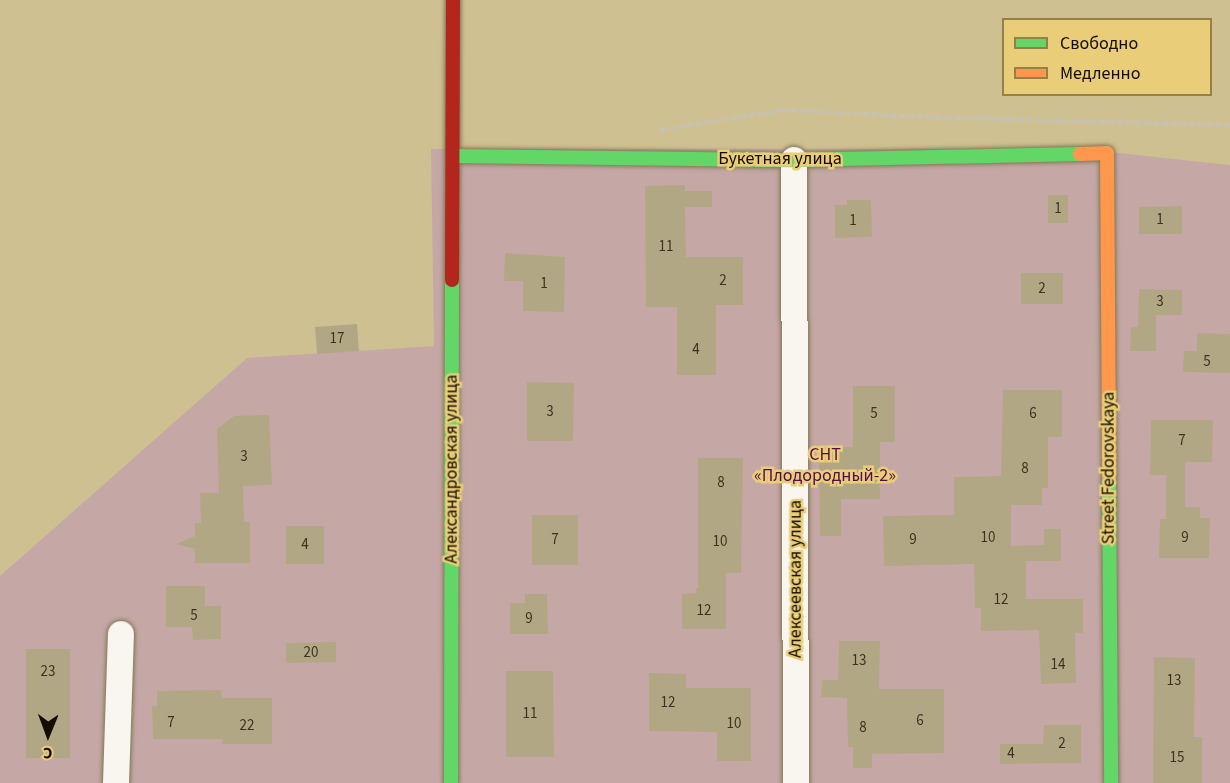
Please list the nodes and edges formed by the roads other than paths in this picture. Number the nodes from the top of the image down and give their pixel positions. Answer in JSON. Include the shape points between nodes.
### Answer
{"nodes":[{"id":1,"x":453,"y":0,"type":"edge"},
{"id":2,"x":1107,"y":153,"type":"joint"},
{"id":3,"x":453,"y":156,"type":"junction"},
{"id":4,"x":795,"y":160,"type":"junction"},
{"id":5,"x":121,"y":634,"type":"dead end"},
{"id":6,"x":116,"y":783,"type":"edge"},
{"id":7,"x":451,"y":783,"type":"edge"},
{"id":8,"x":796,"y":783,"type":"edge"},
{"id":9,"x":1111,"y":783,"type":"edge"}],
"edges":[{"from":1,"to":3,"type":"street","name":"Александровская улица"},
{"from":2,"to":4,"type":"street","name":"Букетная улица"},
{"from":2,"to":9,"type":"street","name":"Street Fedorovskaya"},
{"from":3,"to":4,"type":"street","name":"Букетная улица"},
{"from":3,"to":7,"type":"street","name":"Александровская улица"},
{"from":4,"to":8,"type":"street","name":"Алексеевская улица"},
{"from":5,"to":6,"type":"street"}]}
